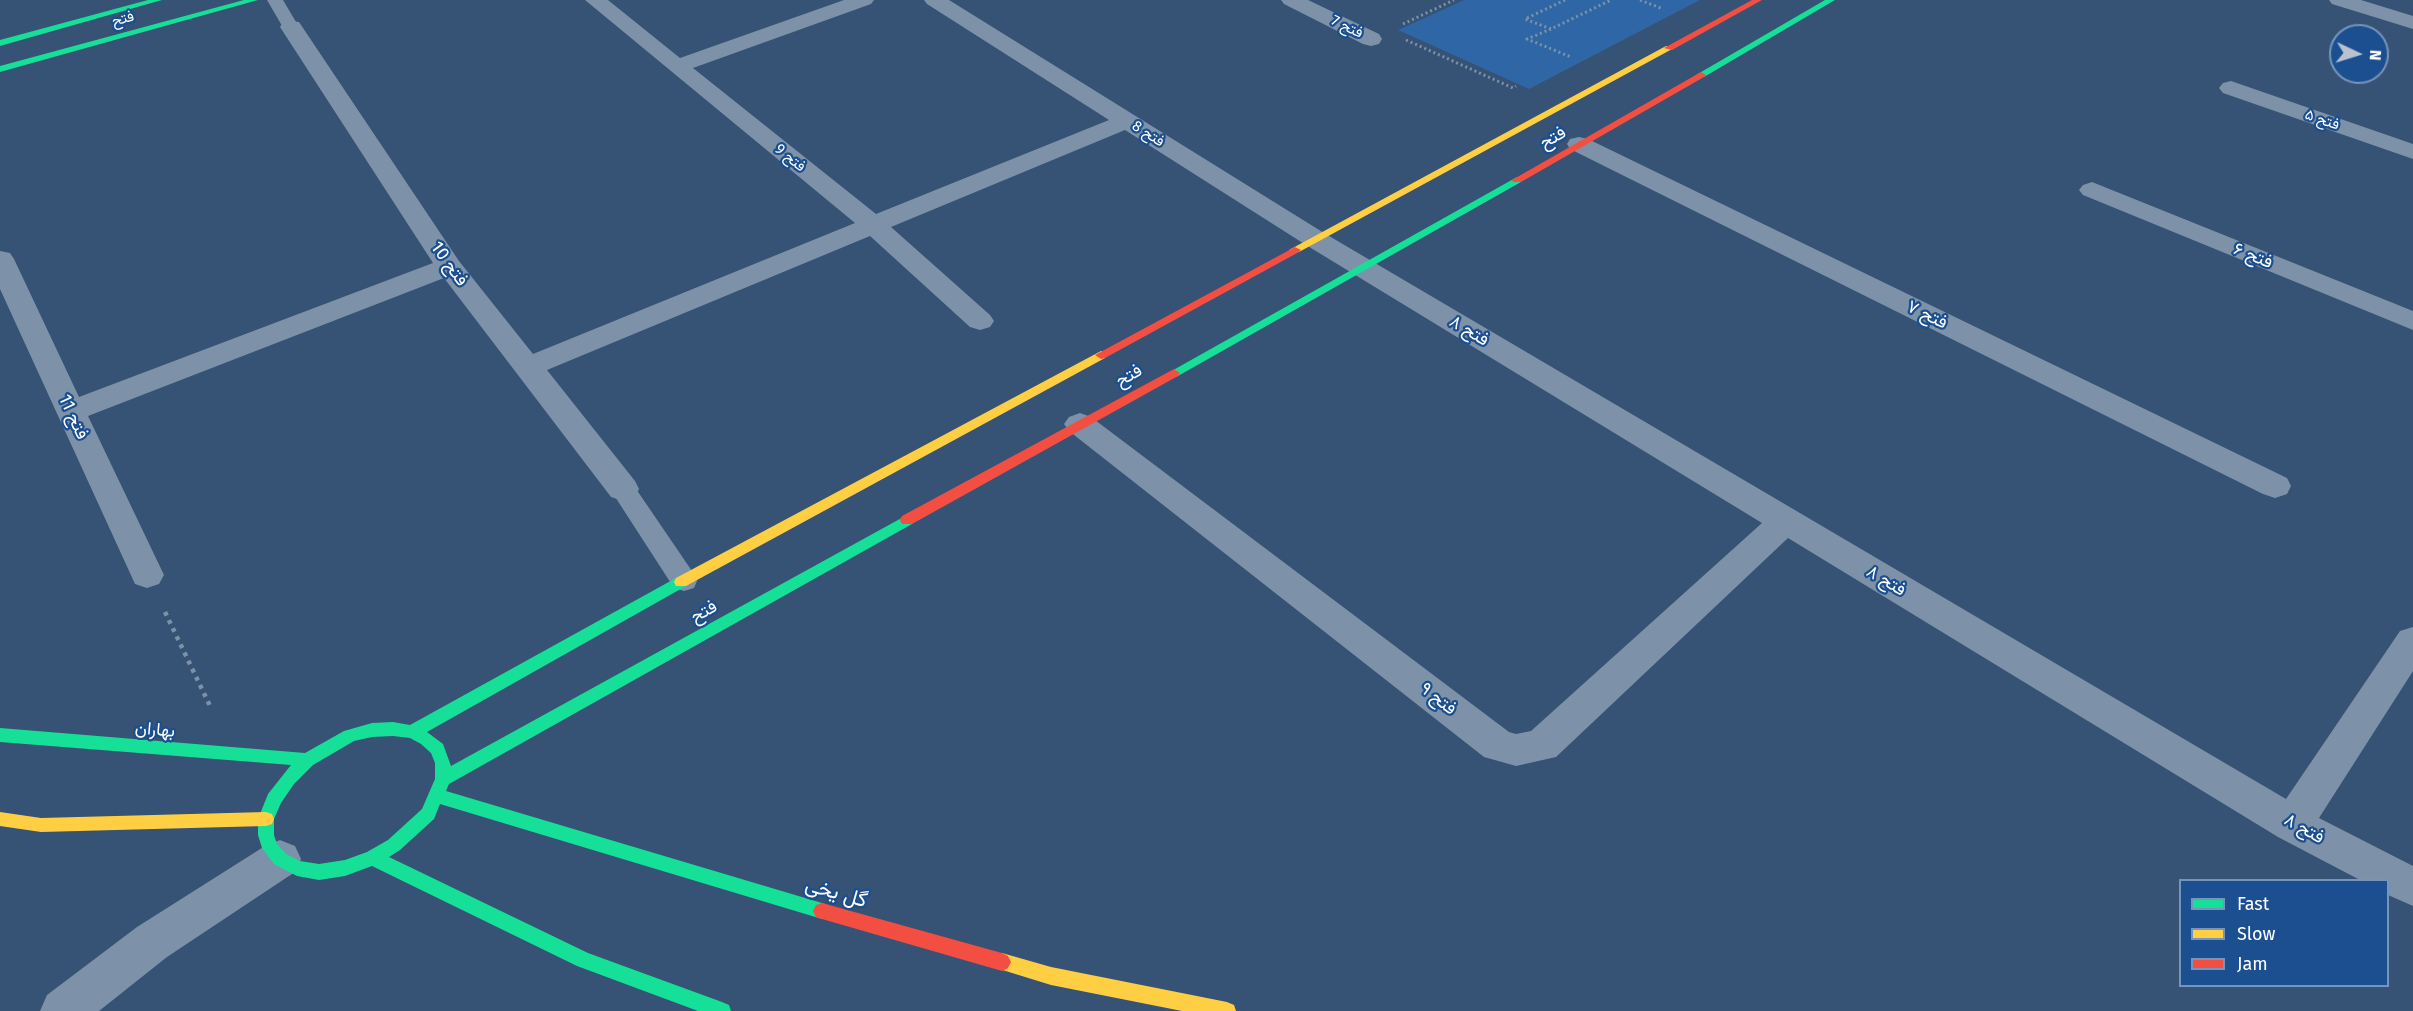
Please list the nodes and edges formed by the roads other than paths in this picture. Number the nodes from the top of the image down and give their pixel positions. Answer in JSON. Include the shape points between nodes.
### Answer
{"nodes":[{"id":1,"x":158,"y":0,"type":"edge"},
{"id":2,"x":254,"y":0,"type":"edge"},
{"id":3,"x":275,"y":0,"type":"edge"},
{"id":4,"x":595,"y":0,"type":"edge"},
{"id":5,"x":864,"y":0,"type":"edge"},
{"id":6,"x":934,"y":0,"type":"edge"},
{"id":7,"x":1291,"y":0,"type":"edge"},
{"id":8,"x":1758,"y":0,"type":"edge"},
{"id":9,"x":1831,"y":0,"type":"edge"},
{"id":10,"x":2339,"y":0,"type":"edge"},
{"id":11,"x":2413,"y":23,"type":"edge"},
{"id":12,"x":291,"y":27,"type":"joint"},
{"id":13,"x":1371,"y":39,"type":"dead end"},
{"id":14,"x":0,"y":43,"type":"edge"},
{"id":15,"x":678,"y":66,"type":"junction"},
{"id":16,"x":0,"y":69,"type":"edge"},
{"id":17,"x":2231,"y":88,"type":"dead end"},
{"id":18,"x":1127,"y":121,"type":"junction"},
{"id":19,"x":1579,"y":144,"type":"junction"},
{"id":20,"x":2413,"y":152,"type":"edge"},
{"id":21,"x":2092,"y":190,"type":"dead end"},
{"id":22,"x":873,"y":225,"type":"junction"},
{"id":23,"x":1315,"y":239,"type":"junction"},
{"id":24,"x":0,"y":259,"type":"edge"},
{"id":25,"x":448,"y":266,"type":"junction"},
{"id":26,"x":1363,"y":268,"type":"junction"},
{"id":27,"x":980,"y":321,"type":"dead end"},
{"id":28,"x":2413,"y":321,"type":"edge"},
{"id":29,"x":528,"y":367,"type":"junction"},
{"id":30,"x":71,"y":411,"type":"junction"},
{"id":31,"x":1080,"y":424,"type":"junction"},
{"id":32,"x":2275,"y":486,"type":"dead end"},
{"id":33,"x":623,"y":489,"type":"joint"},
{"id":34,"x":1785,"y":520,"type":"junction"},
{"id":35,"x":147,"y":575,"type":"road end"},
{"id":36,"x":684,"y":581,"type":"junction"},
{"id":37,"x":2413,"y":641,"type":"edge"},
{"id":38,"x":412,"y":732,"type":"junction"},
{"id":39,"x":0,"y":735,"type":"edge"},
{"id":40,"x":307,"y":760,"type":"junction"},
{"id":41,"x":443,"y":779,"type":"junction"},
{"id":42,"x":437,"y":796,"type":"junction"},
{"id":43,"x":0,"y":819,"type":"edge"},
{"id":44,"x":266,"y":819,"type":"junction"},
{"id":45,"x":2292,"y":824,"type":"junction"},
{"id":46,"x":373,"y":858,"type":"junction"},
{"id":47,"x":280,"y":859,"type":"junction"},
{"id":48,"x":2413,"y":887,"type":"edge"},
{"id":49,"x":63,"y":1011,"type":"edge"},
{"id":50,"x":722,"y":1011,"type":"edge"},
{"id":51,"x":1227,"y":1011,"type":"edge"}],
"edges":[{"from":1,"to":14,"type":"street","name":"فتح"},
{"from":2,"to":16,"type":"street","name":"فتح"},
{"from":3,"to":12,"type":"lane"},
{"from":4,"to":15,"type":"street","name":"فتح 9"},
{"from":5,"to":15,"type":"street"},
{"from":6,"to":18,"type":"street","name":"فتح 8"},
{"from":7,"to":13,"type":"street","name":"فتح 7"},
{"from":8,"to":23,"type":"street","name":"فتح"},
{"from":9,"to":19,"type":"street","name":"فتح"},
{"from":10,"to":11,"type":"street"},
{"from":12,"to":25,"type":"street","name":"فتح 10"},
{"from":15,"to":22,"type":"street","name":"فتح 9"},
{"from":17,"to":20,"type":"street","name":"فتح ۵"},
{"from":18,"to":22,"type":"street"},
{"from":18,"to":23,"type":"street","name":"فتح 8"},
{"from":19,"to":26,"type":"street","name":"فتح"},
{"from":19,"to":32,"type":"street","name":"فتح ۷"},
{"from":21,"to":28,"type":"street","name":"فتح ۶"},
{"from":22,"to":27,"type":"street","name":"فتح 9"},
{"from":22,"to":29,"type":"street"},
{"from":23,"to":26,"type":"street","name":"فتح 8"},
{"from":23,"to":36,"type":"street","name":"فتح"},
{"from":24,"to":30,"type":"street","name":"فتح 11"},
{"from":25,"to":29,"type":"street","name":"فتح 10"},
{"from":25,"to":30,"type":"street"},
{"from":26,"to":31,"type":"street","name":"فتح"},
{"from":26,"to":34,"type":"street","name":"فتح ۸"},
{"from":29,"to":33,"type":"street","name":"فتح 10"},
{"from":30,"to":35,"type":"street","name":"فتح 11"},
{"from":31,"to":34,"type":"street","name":"فتح ۹","via":[[1498,745],[1516,750],[1542,745]]},
{"from":31,"to":41,"type":"street","name":"فتح"},
{"from":33,"to":36,"type":"lane"},
{"from":34,"to":45,"type":"street","name":"فتح ۸"},
{"from":36,"to":38,"type":"street","name":"فتح"},
{"from":37,"to":45,"type":"street"},
{"from":38,"to":40,"type":"street","via":[[372,730],[350,736]]},
{"from":38,"to":41,"type":"street","via":[[437,749],[443,762]]},
{"from":39,"to":40,"type":"street","name":"بهاران"},
{"from":40,"to":44,"type":"street","via":[[274,799]]},
{"from":41,"to":42,"type":"street"},
{"from":42,"to":46,"type":"street","via":[[428,814],[412,830]]},
{"from":42,"to":51,"type":"street","name":"گل یخی","via":[[1051,976]]},
{"from":43,"to":44,"type":"street","via":[[41,825]]},
{"from":44,"to":47,"type":"street","via":[[270,848]]},
{"from":45,"to":48,"type":"street","name":"فتح ۸"},
{"from":46,"to":47,"type":"street","via":[[319,872],[297,868]]},
{"from":46,"to":50,"type":"street","via":[[583,960]]},
{"from":47,"to":49,"type":"street","via":[[152,942]]}]}
